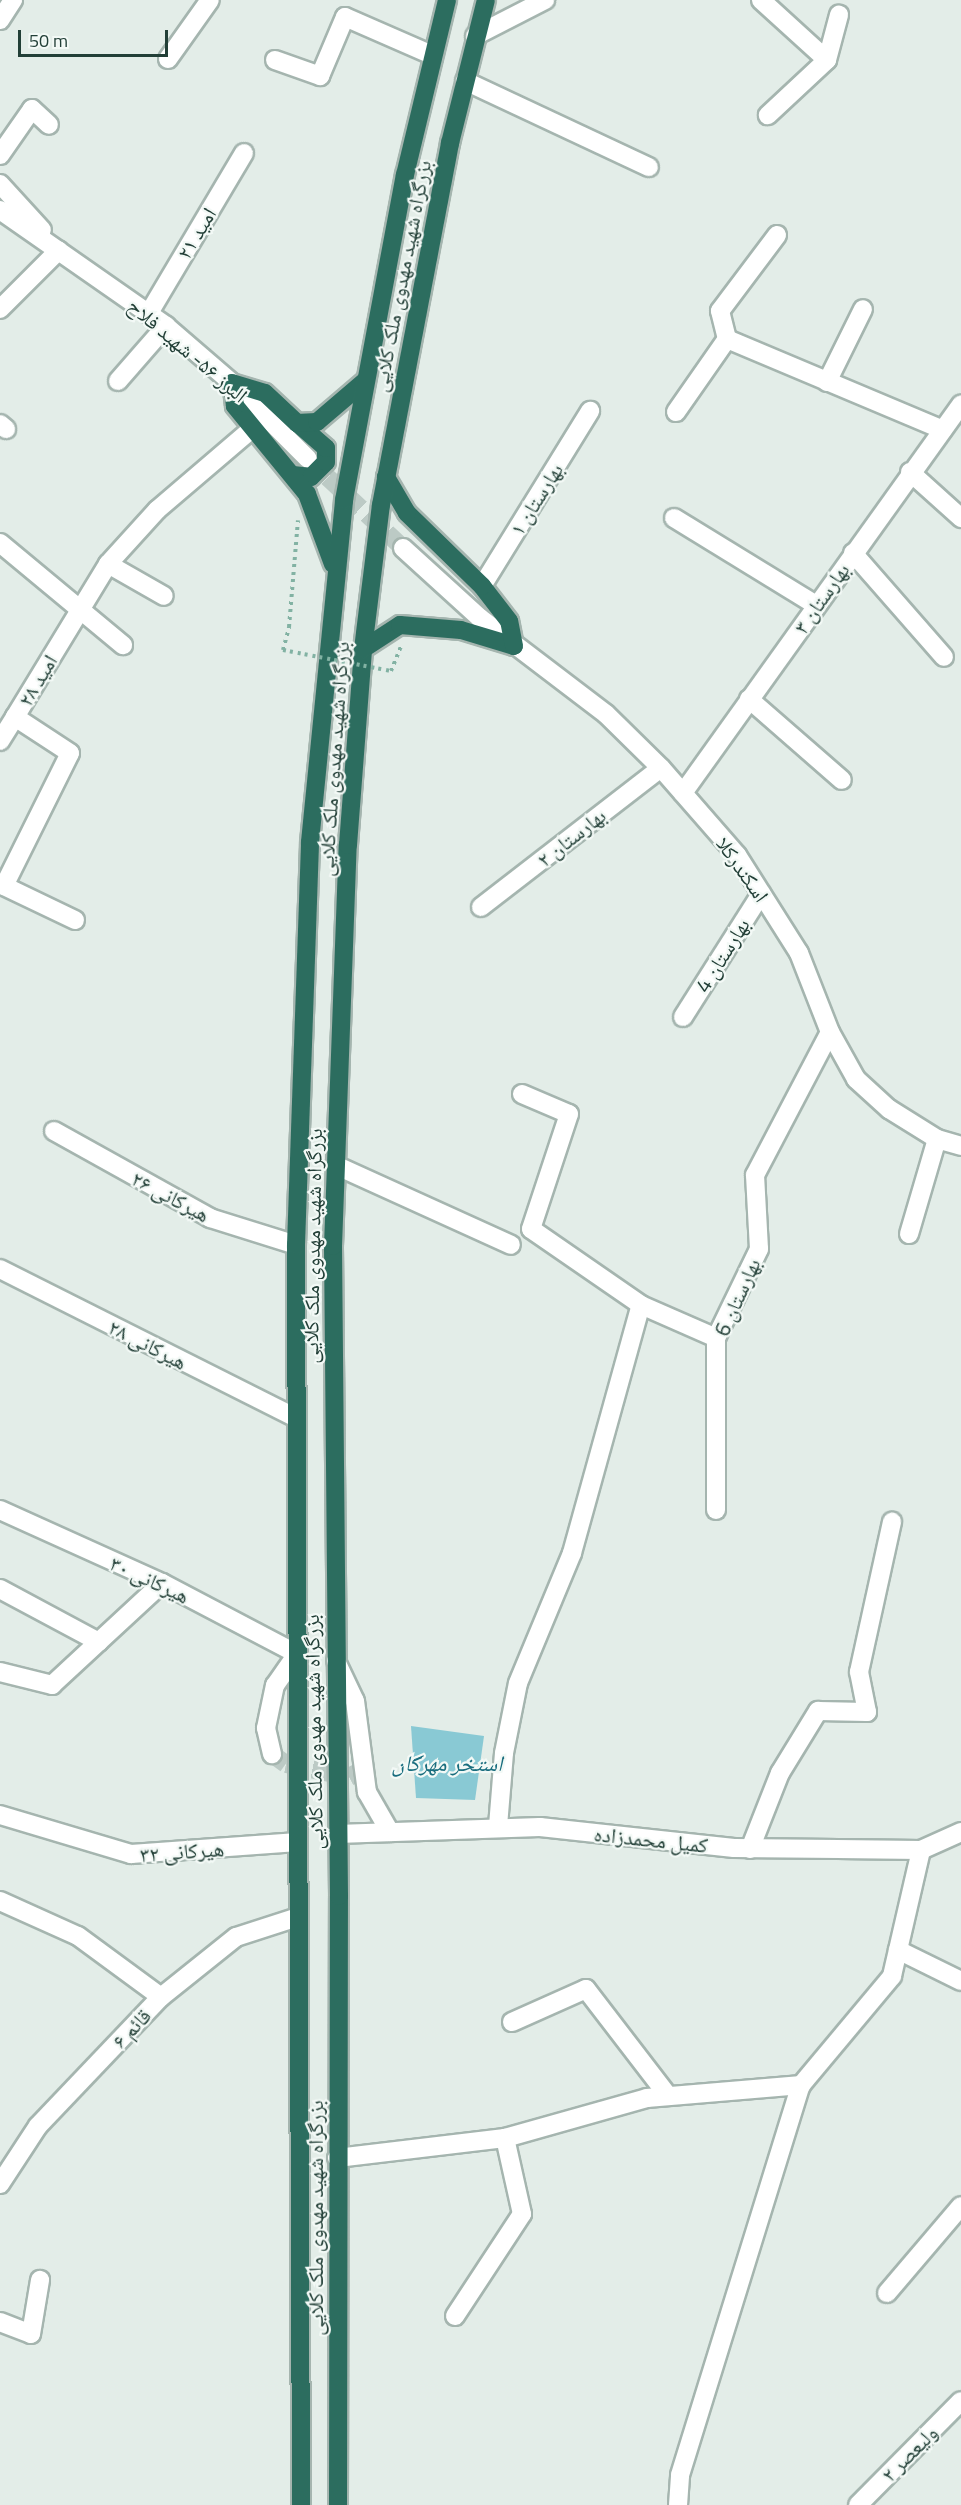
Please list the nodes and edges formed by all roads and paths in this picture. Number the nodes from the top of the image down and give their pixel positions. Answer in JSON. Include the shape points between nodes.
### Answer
{"nodes":[{"id":1,"x":13,"y":0,"type":"edge"},
{"id":2,"x":210,"y":0,"type":"edge"},
{"id":3,"x":447,"y":0,"type":"edge"},
{"id":4,"x":486,"y":0,"type":"edge"},
{"id":5,"x":545,"y":0,"type":"edge"},
{"id":6,"x":761,"y":0,"type":"edge"},
{"id":7,"x":839,"y":15,"type":"dead end"},
{"id":8,"x":0,"y":20,"type":"edge"},
{"id":9,"x":475,"y":36,"type":"junction"},
{"id":10,"x":432,"y":55,"type":"junction"},
{"id":11,"x":168,"y":59,"type":"dead end"},
{"id":12,"x":275,"y":60,"type":"dead end"},
{"id":13,"x":827,"y":60,"type":"junction"},
{"id":14,"x":465,"y":81,"type":"junction"},
{"id":15,"x":768,"y":115,"type":"dead end"},
{"id":16,"x":49,"y":125,"type":"dead end"},
{"id":17,"x":244,"y":153,"type":"dead end"},
{"id":18,"x":0,"y":155,"type":"edge"},
{"id":19,"x":649,"y":167,"type":"dead end"},
{"id":20,"x":0,"y":184,"type":"edge"},
{"id":21,"x":0,"y":210,"type":"edge"},
{"id":22,"x":777,"y":235,"type":"dead end"},
{"id":23,"x":59,"y":250,"type":"junction"},
{"id":24,"x":0,"y":309,"type":"edge"},
{"id":25,"x":862,"y":309,"type":"dead end"},
{"id":26,"x":148,"y":313,"type":"junction"},
{"id":27,"x":166,"y":326,"type":"junction"},
{"id":28,"x":727,"y":339,"type":"junction"},
{"id":29,"x":118,"y":381,"type":"dead end"},
{"id":30,"x":365,"y":381,"type":"junction"},
{"id":31,"x":827,"y":382,"type":"junction"},
{"id":32,"x":232,"y":383,"type":"junction"},
{"id":33,"x":960,"y":406,"type":"edge"},
{"id":34,"x":590,"y":411,"type":"dead end"},
{"id":35,"x":676,"y":412,"type":"dead end"},
{"id":36,"x":297,"y":423,"type":"junction"},
{"id":37,"x":253,"y":428,"type":"junction"},
{"id":38,"x":943,"y":430,"type":"junction"},
{"id":39,"x":308,"y":459,"type":"tunnel mouth"},
{"id":40,"x":910,"y":472,"type":"junction"},
{"id":41,"x":293,"y":475,"type":"junction"},
{"id":42,"x":386,"y":477,"type":"junction"},
{"id":43,"x":307,"y":494,"type":"junction"},
{"id":44,"x":674,"y":518,"type":"dead end"},
{"id":45,"x":961,"y":519,"type":"edge"},
{"id":46,"x":0,"y":543,"type":"edge"},
{"id":47,"x":403,"y":548,"type":"tunnel mouth"},
{"id":48,"x":853,"y":553,"type":"junction"},
{"id":49,"x":108,"y":564,"type":"junction"},
{"id":50,"x":334,"y":567,"type":"junction"},
{"id":51,"x":482,"y":586,"type":"junction"},
{"id":52,"x":164,"y":596,"type":"dead end"},
{"id":53,"x":816,"y":605,"type":"junction"},
{"id":54,"x":79,"y":611,"type":"junction"},
{"id":55,"x":123,"y":645,"type":"dead end"},
{"id":56,"x":401,"y":645,"type":"dead end"},
{"id":57,"x":514,"y":646,"type":"junction"},
{"id":58,"x":363,"y":649,"type":"junction"},
{"id":59,"x":944,"y":657,"type":"dead end"},
{"id":60,"x":749,"y":699,"type":"junction"},
{"id":61,"x":15,"y":717,"type":"junction"},
{"id":62,"x":0,"y":741,"type":"edge"},
{"id":63,"x":661,"y":768,"type":"junction"},
{"id":64,"x":842,"y":780,"type":"dead end"},
{"id":65,"x":683,"y":793,"type":"junction"},
{"id":66,"x":761,"y":894,"type":"junction"},
{"id":67,"x":481,"y":907,"type":"dead end"},
{"id":68,"x":75,"y":920,"type":"dead end"},
{"id":69,"x":683,"y":1017,"type":"dead end"},
{"id":70,"x":830,"y":1032,"type":"junction"},
{"id":71,"x":522,"y":1094,"type":"dead end"},
{"id":72,"x":54,"y":1131,"type":"dead end"},
{"id":73,"x":937,"y":1139,"type":"junction"},
{"id":74,"x":961,"y":1146,"type":"edge"},
{"id":75,"x":335,"y":1165,"type":"junction"},
{"id":76,"x":909,"y":1234,"type":"dead end"},
{"id":77,"x":296,"y":1245,"type":"junction"},
{"id":78,"x":511,"y":1245,"type":"dead end"},
{"id":79,"x":0,"y":1269,"type":"edge"},
{"id":80,"x":641,"y":1305,"type":"junction"},
{"id":81,"x":716,"y":1338,"type":"junction"},
{"id":82,"x":296,"y":1418,"type":"junction"},
{"id":83,"x":0,"y":1510,"type":"edge"},
{"id":84,"x":716,"y":1510,"type":"dead end"},
{"id":85,"x":892,"y":1522,"type":"dead end"},
{"id":86,"x":162,"y":1584,"type":"junction"},
{"id":87,"x":0,"y":1589,"type":"edge"},
{"id":88,"x":99,"y":1642,"type":"junction"},
{"id":89,"x":297,"y":1654,"type":"junction"},
{"id":90,"x":334,"y":1657,"type":"junction"},
{"id":91,"x":0,"y":1672,"type":"edge"},
{"id":92,"x":272,"y":1754,"type":"dead end"},
{"id":93,"x":0,"y":1815,"type":"edge"},
{"id":94,"x":498,"y":1826,"type":"junction"},
{"id":95,"x":390,"y":1832,"type":"junction"},
{"id":96,"x":961,"y":1832,"type":"edge"},
{"id":97,"x":338,"y":1834,"type":"junction"},
{"id":98,"x":298,"y":1842,"type":"junction"},
{"id":99,"x":750,"y":1849,"type":"junction"},
{"id":100,"x":921,"y":1850,"type":"junction"},
{"id":101,"x":0,"y":1901,"type":"edge"},
{"id":102,"x":298,"y":1917,"type":"junction"},
{"id":103,"x":898,"y":1950,"type":"junction"},
{"id":104,"x":961,"y":1980,"type":"edge"},
{"id":105,"x":161,"y":1997,"type":"junction"},
{"id":106,"x":512,"y":2022,"type":"dead end"},
{"id":107,"x":801,"y":2085,"type":"junction"},
{"id":108,"x":668,"y":2096,"type":"junction"},
{"id":109,"x":505,"y":2138,"type":"junction"},
{"id":110,"x":337,"y":2158,"type":"junction"},
{"id":111,"x":0,"y":2184,"type":"edge"},
{"id":112,"x":961,"y":2206,"type":"edge"},
{"id":113,"x":40,"y":2280,"type":"dead end"},
{"id":114,"x":887,"y":2293,"type":"dead end"},
{"id":115,"x":455,"y":2316,"type":"dead end"},
{"id":116,"x":0,"y":2322,"type":"edge"},
{"id":117,"x":961,"y":2401,"type":"edge"},
{"id":118,"x":301,"y":2505,"type":"edge"},
{"id":119,"x":338,"y":2505,"type":"edge"},
{"id":120,"x":678,"y":2505,"type":"edge"},
{"id":121,"x":858,"y":2505,"type":"edge"}],
"edges":[{"from":1,"to":8,"type":"street"},
{"from":2,"to":11,"type":"street"},
{"from":3,"to":10,"type":"highway","name":"بزرگراه شهید مهدوی ملک کلایی"},
{"from":4,"to":9,"type":"highway","name":"بزرگراه شهید مهدوی ملک کلایی"},
{"from":5,"to":9,"type":"street"},
{"from":6,"to":13,"type":"street"},
{"from":7,"to":13,"type":"street"},
{"from":9,"to":14,"type":"highway","name":"بزرگراه شهید مهدوی ملک کلایی"},
{"from":10,"to":12,"type":"street","via":[[345,17],[320,75]]},
{"from":10,"to":30,"type":"highway","name":"بزرگراه شهید مهدوی ملک کلایی"},
{"from":13,"to":15,"type":"street"},
{"from":14,"to":19,"type":"street"},
{"from":14,"to":42,"type":"highway","name":"بزرگراه شهید مهدوی ملک کلایی"},
{"from":16,"to":18,"type":"street","via":[[32,109]]},
{"from":17,"to":26,"type":"street","name":"امید ۲۱"},
{"from":20,"to":23,"type":"street","name":"البرز ۵۶- شهید فلاح"},
{"from":21,"to":23,"type":"street","name":"البرز ۵۶- شهید فلاح"},
{"from":22,"to":28,"type":"street","via":[[720,311]]},
{"from":23,"to":24,"type":"street"},
{"from":23,"to":26,"type":"street","name":"البرز ۵۶- شهید فلاح"},
{"from":25,"to":31,"type":"street"},
{"from":26,"to":27,"type":"street","name":"البرز ۵۶- شهید فلاح"},
{"from":27,"to":29,"type":"street"},
{"from":27,"to":32,"type":"street","name":"البرز ۵۶- شهید فلاح"},
{"from":28,"to":31,"type":"street"},
{"from":28,"to":35,"type":"street"},
{"from":30,"to":36,"type":"highway","via":[[317,422]]},
{"from":30,"to":50,"type":"highway","name":"بزرگراه شهید مهدوی ملک کلایی"},
{"from":31,"to":38,"type":"street"},
{"from":32,"to":36,"type":"highway","via":[[266,393]]},
{"from":32,"to":37,"type":"highway","via":[[235,406]]},
{"from":32,"to":39,"type":"street","name":"البرز ۵۶- شهید فلاح"},
{"from":33,"to":38,"type":"street","name":"بهارستان ۳"},
{"from":34,"to":51,"type":"street","name":"بهارستان ۱"},
{"from":36,"to":41,"type":"highway","via":[[326,448],[326,462],[311,477]]},
{"from":37,"to":41,"type":"highway"},
{"from":37,"to":49,"type":"street","name":"امید ۲۸","via":[[157,510]]},
{"from":38,"to":40,"type":"street","name":"بهارستان ۳"},
{"from":40,"to":45,"type":"street"},
{"from":40,"to":48,"type":"street","name":"بهارستان ۳"},
{"from":41,"to":43,"type":"highway"},
{"from":42,"to":51,"type":"highway","via":[[407,513]]},
{"from":42,"to":58,"type":"highway","name":"بزرگراه شهید مهدوی ملک کلایی"},
{"from":43,"to":50,"type":"highway"},
{"from":43,"to":56,"type":"path","bridge":true,"via":[[295,528],[289,627],[283,650],[391,671]]},
{"from":44,"to":53,"type":"street"},
{"from":46,"to":54,"type":"street"},
{"from":47,"to":57,"type":"street","name":"اسکندرکلا"},
{"from":48,"to":53,"type":"street","name":"بهارستان ۳"},
{"from":48,"to":59,"type":"street"},
{"from":49,"to":52,"type":"street"},
{"from":49,"to":54,"type":"street","name":"امید ۲۸"},
{"from":50,"to":77,"type":"highway","name":"بزرگراه شهید مهدوی ملک کلایی","via":[[309,866]]},
{"from":51,"to":57,"type":"highway","via":[[509,621]]},
{"from":53,"to":60,"type":"street","name":"بهارستان ۳"},
{"from":54,"to":55,"type":"street"},
{"from":54,"to":61,"type":"street","name":"امید ۲۸"},
{"from":57,"to":58,"type":"highway","via":[[461,630],[400,625]]},
{"from":57,"to":63,"type":"street","name":"اسکندرکلا","via":[[606,714]]},
{"from":58,"to":75,"type":"highway","name":"بزرگراه شهید مهدوی ملک کلایی","via":[[346,880]]},
{"from":60,"to":64,"type":"street"},
{"from":60,"to":65,"type":"street","name":"بهارستان ۳"},
{"from":61,"to":62,"type":"street"},
{"from":61,"to":68,"type":"street","name":"امید ۲۸","via":[[70,753],[4,886]]},
{"from":63,"to":65,"type":"street","name":"اسکندرکلا"},
{"from":63,"to":67,"type":"street","name":"بهارستان ۲"},
{"from":65,"to":66,"type":"street","name":"اسکندرکلا","via":[[737,855]]},
{"from":66,"to":69,"type":"street","name":"بهارستان 4"},
{"from":66,"to":70,"type":"street","name":"اسکندرکلا","via":[[799,953]]},
{"from":70,"to":73,"type":"street","name":"اسکندرکلا","via":[[856,1079],[889,1109]]},
{"from":70,"to":81,"type":"street","name":"بهارستان 6","via":[[755,1175],[759,1249]]},
{"from":71,"to":80,"type":"street","via":[[569,1114],[531,1229]]},
{"from":72,"to":77,"type":"street","name":"هیرکانی ۲۶","via":[[210,1218]]},
{"from":73,"to":74,"type":"street","name":"اسکندرکلا"},
{"from":73,"to":76,"type":"street"},
{"from":75,"to":78,"type":"street"},
{"from":75,"to":90,"type":"highway","name":"بزرگراه شهید مهدوی ملک کلایی"},
{"from":77,"to":82,"type":"highway","name":"بزرگراه شهید مهدوی ملک کلایی"},
{"from":79,"to":82,"type":"street","name":"هیرکانی ۲۸"},
{"from":80,"to":81,"type":"street"},
{"from":80,"to":94,"type":"street","via":[[572,1553],[518,1683],[504,1753]]},
{"from":81,"to":84,"type":"street","name":"بهارستان 6"},
{"from":82,"to":89,"type":"highway","name":"بزرگراه شهید مهدوی ملک کلایی"},
{"from":83,"to":86,"type":"street","name":"هیرکانی ۳۰"},
{"from":85,"to":99,"type":"street","via":[[860,1672],[867,1712],[818,1711],[780,1773]]},
{"from":86,"to":88,"type":"street"},
{"from":86,"to":89,"type":"street","name":"هیرکانی ۳۰"},
{"from":87,"to":88,"type":"street"},
{"from":88,"to":91,"type":"street","via":[[52,1686]]},
{"from":89,"to":92,"type":"street","via":[[275,1685],[266,1728]]},
{"from":89,"to":98,"type":"highway","name":"بزرگراه شهید مهدوی ملک کلایی"},
{"from":90,"to":95,"type":"street","via":[[355,1701],[367,1792]]},
{"from":90,"to":97,"type":"highway","name":"بزرگراه شهید مهدوی ملک کلایی"},
{"from":93,"to":98,"type":"street","name":"هیرکانی ۳۲","via":[[131,1854]]},
{"from":94,"to":95,"type":"street","name":"کمیل محمدزاده"},
{"from":94,"to":99,"type":"street","name":"کمیل محمدزاده"},
{"from":95,"to":97,"type":"street","name":"کمیل محمدزاده"},
{"from":96,"to":100,"type":"street","name":"کمیل محمدزاده"},
{"from":97,"to":110,"type":"highway","name":"بزرگراه شهید مهدوی ملک کلایی"},
{"from":98,"to":102,"type":"highway","name":"بزرگراه شهید مهدوی ملک کلایی"},
{"from":99,"to":100,"type":"street","name":"کمیل محمدزاده"},
{"from":100,"to":103,"type":"street"},
{"from":101,"to":105,"type":"street","via":[[78,1936]]},
{"from":102,"to":105,"type":"street","name":"قائم ۶","via":[[236,1937]]},
{"from":102,"to":118,"type":"highway","name":"بزرگراه شهید مهدوی ملک کلایی"},
{"from":103,"to":104,"type":"street"},
{"from":103,"to":107,"type":"street","via":[[892,1976]]},
{"from":105,"to":111,"type":"street","name":"قائم ۶","via":[[38,2126]]},
{"from":106,"to":108,"type":"street","via":[[586,1989]]},
{"from":107,"to":108,"type":"street"},
{"from":107,"to":120,"type":"street","via":[[680,2475]]},
{"from":108,"to":109,"type":"street","via":[[647,2097]]},
{"from":109,"to":110,"type":"street"},
{"from":109,"to":115,"type":"street","via":[[522,2214]]},
{"from":110,"to":119,"type":"highway","name":"بزرگراه شهید مهدوی ملک کلایی"},
{"from":112,"to":114,"type":"street"},
{"from":113,"to":116,"type":"street","via":[[31,2334]]},
{"from":117,"to":121,"type":"street","name":"ولیعصر ۲"}]}
